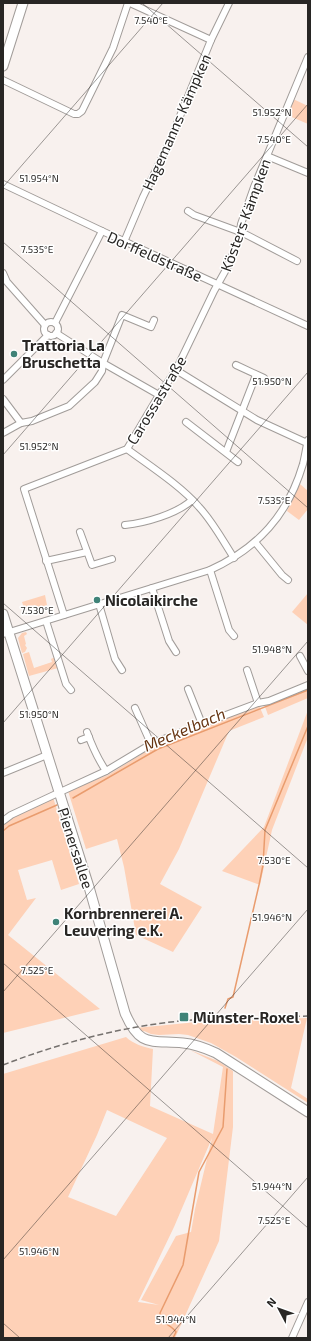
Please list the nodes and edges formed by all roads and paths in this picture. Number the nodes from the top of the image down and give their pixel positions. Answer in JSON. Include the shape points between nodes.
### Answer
{"nodes":[{"id":1,"x":23,"y":3,"type":"edge"},
{"id":2,"x":129,"y":3,"type":"edge"},
{"id":3,"x":229,"y":3,"type":"edge"},
{"id":4,"x":211,"y":40,"type":"junction"},
{"id":5,"x":308,"y":57,"type":"edge"},
{"id":6,"x":3,"y":66,"type":"edge"},
{"id":7,"x":305,"y":73,"type":"edge"},
{"id":8,"x":3,"y":80,"type":"edge"},
{"id":9,"x":267,"y":156,"type":"junction"},
{"id":10,"x":308,"y":173,"type":"edge"},
{"id":11,"x":3,"y":184,"type":"edge"},
{"id":12,"x":188,"y":211,"type":"dead end"},
{"id":13,"x":102,"y":232,"type":"junction"},
{"id":14,"x":240,"y":233,"type":"junction"},
{"id":15,"x":124,"y":242,"type":"junction"},
{"id":16,"x":297,"y":261,"type":"dead end"},
{"id":17,"x":3,"y":273,"type":"edge"},
{"id":18,"x":5,"y":284,"type":"edge"},
{"id":19,"x":218,"y":284,"type":"junction"},
{"id":20,"x":154,"y":320,"type":"dead end"},
{"id":21,"x":54,"y":323,"type":"junction"},
{"id":22,"x":45,"y":325,"type":"junction"},
{"id":23,"x":308,"y":326,"type":"edge"},
{"id":24,"x":56,"y":333,"type":"junction"},
{"id":25,"x":48,"y":335,"type":"junction"},
{"id":26,"x":103,"y":363,"type":"junction"},
{"id":27,"x":236,"y":365,"type":"dead end"},
{"id":28,"x":176,"y":370,"type":"junction"},
{"id":29,"x":256,"y":375,"type":"junction"},
{"id":30,"x":264,"y":378,"type":"dead end"},
{"id":31,"x":3,"y":380,"type":"edge"},
{"id":32,"x":159,"y":395,"type":"junction"},
{"id":33,"x":3,"y":399,"type":"edge"},
{"id":34,"x":243,"y":411,"type":"junction"},
{"id":35,"x":186,"y":422,"type":"dead end"},
{"id":36,"x":21,"y":423,"type":"junction"},
{"id":37,"x":3,"y":433,"type":"edge"},
{"id":38,"x":308,"y":441,"type":"edge"},
{"id":39,"x":127,"y":449,"type":"junction"},
{"id":40,"x":226,"y":452,"type":"junction"},
{"id":41,"x":238,"y":462,"type":"dead end"},
{"id":42,"x":306,"y":464,"type":"edge"},
{"id":43,"x":192,"y":500,"type":"junction"},
{"id":44,"x":125,"y":525,"type":"dead end"},
{"id":45,"x":80,"y":532,"type":"dead end"},
{"id":46,"x":255,"y":542,"type":"junction"},
{"id":47,"x":87,"y":552,"type":"junction"},
{"id":48,"x":234,"y":558,"type":"junction"},
{"id":49,"x":112,"y":559,"type":"dead end"},
{"id":50,"x":46,"y":561,"type":"junction"},
{"id":51,"x":210,"y":570,"type":"junction"},
{"id":52,"x":288,"y":580,"type":"dead end"},
{"id":53,"x":152,"y":588,"type":"junction"},
{"id":54,"x":99,"y":604,"type":"junction"},
{"id":55,"x":3,"y":614,"type":"edge"},
{"id":56,"x":64,"y":615,"type":"junction"},
{"id":57,"x":46,"y":621,"type":"junction"},
{"id":58,"x":6,"y":633,"type":"edge"},
{"id":59,"x":234,"y":636,"type":"dead end"},
{"id":60,"x":176,"y":652,"type":"dead end"},
{"id":61,"x":300,"y":656,"type":"dead end"},
{"id":62,"x":122,"y":670,"type":"dead end"},
{"id":63,"x":246,"y":670,"type":"dead end"},
{"id":64,"x":308,"y":671,"type":"edge"},
{"id":65,"x":308,"y":685,"type":"edge"},
{"id":66,"x":188,"y":689,"type":"dead end"},
{"id":67,"x":71,"y":690,"type":"dead end"},
{"id":68,"x":258,"y":703,"type":"junction"},
{"id":69,"x":135,"y":708,"type":"dead end"},
{"id":70,"x":202,"y":724,"type":"junction"},
{"id":71,"x":81,"y":740,"type":"dead end"},
{"id":72,"x":151,"y":744,"type":"junction"},
{"id":73,"x":47,"y":755,"type":"junction"},
{"id":74,"x":106,"y":771,"type":"junction"},
{"id":75,"x":3,"y":773,"type":"edge"},
{"id":76,"x":58,"y":792,"type":"junction"},
{"id":77,"x":3,"y":821,"type":"edge"},
{"id":78,"x":308,"y":1112,"type":"edge"},
{"id":79,"x":308,"y":1302,"type":"edge"},
{"id":80,"x":292,"y":1338,"type":"edge"}],
"edges":[{"from":1,"to":6,"type":"main road"},
{"from":2,"to":4,"type":"street"},
{"from":2,"to":8,"type":"street","via":[[99,79],[78,114]]},
{"from":3,"to":4,"type":"street","name":"Hagemanns Kämpken"},
{"from":4,"to":15,"type":"street","name":"Hagemanns Kämpken","via":[[169,143]]},
{"from":5,"to":7,"type":"street","name":"Kösters Kämpken"},
{"from":7,"to":9,"type":"street","name":"Kösters Kämpken"},
{"from":9,"to":10,"type":"street"},
{"from":9,"to":14,"type":"street","name":"Kösters Kämpken","via":[[254,187]]},
{"from":11,"to":13,"type":"street","name":"Dorffeldstraße"},
{"from":12,"to":14,"type":"street","via":[[194,216]]},
{"from":13,"to":15,"type":"street","name":"Dorffeldstraße"},
{"from":13,"to":21,"type":"street"},
{"from":14,"to":16,"type":"street"},
{"from":14,"to":19,"type":"street","name":"Kösters Kämpken"},
{"from":15,"to":19,"type":"street","name":"Dorffeldstraße"},
{"from":17,"to":18,"type":"street"},
{"from":18,"to":22,"type":"street"},
{"from":19,"to":23,"type":"street","name":"Dorffeldstraße"},
{"from":19,"to":28,"type":"street","name":"Carossastraße"},
{"from":20,"to":26,"type":"street","via":[[151,327],[122,315]]},
{"from":21,"to":22,"type":"street"},
{"from":21,"to":24,"type":"street"},
{"from":22,"to":25,"type":"street","via":[[44,330]]},
{"from":24,"to":25,"type":"street"},
{"from":24,"to":26,"type":"street"},
{"from":25,"to":31,"type":"street"},
{"from":26,"to":32,"type":"street"},
{"from":26,"to":36,"type":"street","via":[[102,371],[95,382],[69,406],[47,416]]},
{"from":27,"to":29,"type":"street"},
{"from":28,"to":32,"type":"street","name":"Carossastraße"},
{"from":28,"to":34,"type":"street"},
{"from":29,"to":30,"type":"street"},
{"from":29,"to":34,"type":"street"},
{"from":32,"to":39,"type":"street","name":"Carossastraße"},
{"from":33,"to":36,"type":"street"},
{"from":34,"to":38,"type":"street","via":[[257,420]]},
{"from":34,"to":40,"type":"street"},
{"from":35,"to":40,"type":"street"},
{"from":36,"to":37,"type":"street"},
{"from":38,"to":42,"type":"street"},
{"from":39,"to":43,"type":"street"},
{"from":39,"to":50,"type":"street","name":"Carossastraße","via":[[24,489]]},
{"from":40,"to":41,"type":"street"},
{"from":42,"to":46,"type":"street","via":[[288,502],[271,527]]},
{"from":43,"to":44,"type":"street","via":[[166,514]]},
{"from":43,"to":48,"type":"street"},
{"from":45,"to":47,"type":"street"},
{"from":46,"to":48,"type":"street"},
{"from":46,"to":52,"type":"street"},
{"from":47,"to":49,"type":"street","via":[[92,565]]},
{"from":47,"to":50,"type":"street"},
{"from":48,"to":51,"type":"street"},
{"from":50,"to":56,"type":"street","name":"Carossastraße"},
{"from":51,"to":53,"type":"street"},
{"from":51,"to":59,"type":"street","via":[[229,630]]},
{"from":53,"to":54,"type":"street"},
{"from":53,"to":60,"type":"street","via":[[169,642]]},
{"from":54,"to":56,"type":"street"},
{"from":54,"to":62,"type":"street","via":[[115,658]]},
{"from":55,"to":58,"type":"main road","name":"Pienersallee"},
{"from":56,"to":57,"type":"street"},
{"from":57,"to":58,"type":"street"},
{"from":57,"to":67,"type":"street","via":[[66,684]]},
{"from":58,"to":73,"type":"main road","name":"Pienersallee"},
{"from":61,"to":64,"type":"street"},
{"from":63,"to":68,"type":"street"},
{"from":65,"to":68,"type":"street"},
{"from":66,"to":70,"type":"street"},
{"from":68,"to":70,"type":"street"},
{"from":69,"to":72,"type":"street"},
{"from":70,"to":72,"type":"street"},
{"from":71,"to":74,"type":"street","via":[[88,734]]},
{"from":72,"to":74,"type":"street"},
{"from":73,"to":75,"type":"street"},
{"from":73,"to":76,"type":"main road","name":"Pienersallee"},
{"from":74,"to":76,"type":"street"},
{"from":76,"to":77,"type":"street"},
{"from":76,"to":78,"type":"main road","name":"Pienersallee","via":[[125,1013],[132,1028],[148,1040],[190,1044],[216,1053]]},
{"from":79,"to":80,"type":"street"}]}
